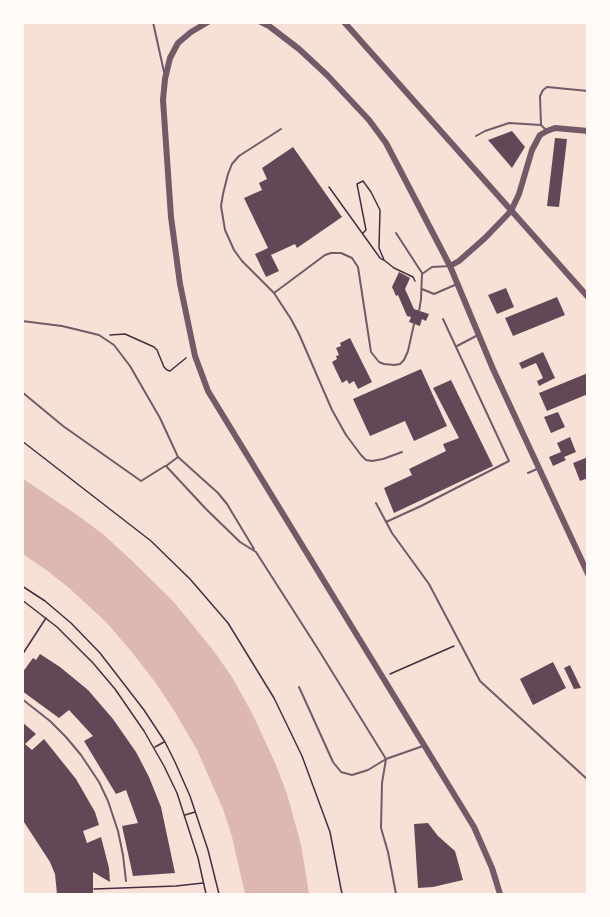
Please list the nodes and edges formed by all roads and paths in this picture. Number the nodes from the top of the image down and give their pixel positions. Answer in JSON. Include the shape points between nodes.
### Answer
{"nodes":[{"id":1,"x":153,"y":22,"type":"edge"},
{"id":2,"x":208,"y":22,"type":"edge"},
{"id":3,"x":261,"y":22,"type":"edge"},
{"id":4,"x":344,"y":22,"type":"edge"},
{"id":5,"x":165,"y":79,"type":"junction"},
{"id":6,"x":588,"y":91,"type":"edge"},
{"id":7,"x":541,"y":125,"type":"junction"},
{"id":8,"x":281,"y":129,"type":"dead end"},
{"id":9,"x":547,"y":130,"type":"junction"},
{"id":10,"x":588,"y":131,"type":"edge"},
{"id":11,"x":476,"y":136,"type":"dead end"},
{"id":12,"x":329,"y":187,"type":"dead end"},
{"id":13,"x":511,"y":211,"type":"junction"},
{"id":14,"x":363,"y":233,"type":"junction"},
{"id":15,"x":396,"y":233,"type":"dead end"},
{"id":16,"x":450,"y":266,"type":"junction"},
{"id":17,"x":394,"y":268,"type":"junction"},
{"id":18,"x":422,"y":274,"type":"junction"},
{"id":19,"x":456,"y":284,"type":"junction"},
{"id":20,"x":422,"y":289,"type":"junction"},
{"id":21,"x":274,"y":293,"type":"junction"},
{"id":22,"x":588,"y":297,"type":"edge"},
{"id":23,"x":419,"y":310,"type":"dead end"},
{"id":24,"x":443,"y":319,"type":"dead end"},
{"id":25,"x":22,"y":321,"type":"edge"},
{"id":26,"x":414,"y":324,"type":"dead end"},
{"id":27,"x":99,"y":335,"type":"junction"},
{"id":28,"x":479,"y":335,"type":"junction"},
{"id":29,"x":457,"y":346,"type":"junction"},
{"id":30,"x":190,"y":356,"type":"dead end"},
{"id":31,"x":22,"y":392,"type":"edge"},
{"id":32,"x":22,"y":441,"type":"edge"},
{"id":33,"x":402,"y":452,"type":"dead end"},
{"id":34,"x":178,"y":456,"type":"junction"},
{"id":35,"x":166,"y":466,"type":"junction"},
{"id":36,"x":539,"y":468,"type":"junction"},
{"id":37,"x":528,"y":473,"type":"dead end"},
{"id":38,"x":376,"y":503,"type":"dead end"},
{"id":39,"x":386,"y":522,"type":"junction"},
{"id":40,"x":256,"y":552,"type":"junction"},
{"id":41,"x":588,"y":574,"type":"edge"},
{"id":42,"x":22,"y":586,"type":"edge"},
{"id":43,"x":22,"y":600,"type":"edge"},
{"id":44,"x":46,"y":618,"type":"junction"},
{"id":45,"x":460,"y":643,"type":"junction"},
{"id":46,"x":22,"y":655,"type":"edge"},
{"id":47,"x":381,"y":677,"type":"junction"},
{"id":48,"x":299,"y":687,"type":"dead end"},
{"id":49,"x":22,"y":699,"type":"edge"},
{"id":50,"x":165,"y":742,"type":"junction"},
{"id":51,"x":423,"y":746,"type":"junction"},
{"id":52,"x":154,"y":748,"type":"junction"},
{"id":53,"x":386,"y":759,"type":"junction"},
{"id":54,"x":588,"y":780,"type":"edge"},
{"id":55,"x":196,"y":812,"type":"junction"},
{"id":56,"x":185,"y":816,"type":"junction"},
{"id":57,"x":126,"y":881,"type":"dead end"},
{"id":58,"x":204,"y":883,"type":"junction"},
{"id":59,"x":94,"y":889,"type":"dead end"},
{"id":60,"x":206,"y":894,"type":"edge"},
{"id":61,"x":219,"y":894,"type":"edge"},
{"id":62,"x":342,"y":894,"type":"edge"},
{"id":63,"x":396,"y":894,"type":"edge"},
{"id":64,"x":501,"y":894,"type":"edge"}],
"edges":[{"from":1,"to":5,"type":"lane"},
{"from":2,"to":5,"type":"street","via":[[178,43]]},
{"from":3,"to":16,"type":"street","via":[[327,75],[369,120],[386,143]]},
{"from":4,"to":13,"type":"street"},
{"from":5,"to":47,"type":"street","via":[[171,217],[195,356],[208,391]]},
{"from":6,"to":7,"type":"lane","via":[[547,87],[540,96]]},
{"from":7,"to":9,"type":"lane"},
{"from":7,"to":11,"type":"lane","via":[[509,123]]},
{"from":8,"to":21,"type":"lane","via":[[232,164],[221,206],[234,250]]},
{"from":9,"to":10,"type":"street"},
{"from":9,"to":13,"type":"street","via":[[535,143]]},
{"from":12,"to":14,"type":"path"},
{"from":13,"to":16,"type":"street"},
{"from":13,"to":22,"type":"street"},
{"from":14,"to":17,"type":"path","via":[[380,258]]},
{"from":14,"to":17,"type":"path","via":[[366,230],[357,184],[363,181],[380,210],[379,248],[384,260]]},
{"from":15,"to":18,"type":"lane"},
{"from":16,"to":18,"type":"lane","via":[[432,267]]},
{"from":16,"to":19,"type":"street"},
{"from":17,"to":20,"type":"path","via":[[413,278]]},
{"from":18,"to":20,"type":"lane"},
{"from":19,"to":20,"type":"lane","via":[[434,294]]},
{"from":19,"to":28,"type":"street"},
{"from":20,"to":23,"type":"lane"},
{"from":21,"to":26,"type":"lane","via":[[325,255],[341,253],[352,258],[358,267],[371,351],[379,362],[394,365],[404,360]]},
{"from":21,"to":33,"type":"lane","via":[[299,334],[339,423],[361,455],[372,462]]},
{"from":24,"to":29,"type":"lane"},
{"from":25,"to":27,"type":"lane"},
{"from":27,"to":30,"type":"path","via":[[125,334],[147,344],[157,350],[166,370]]},
{"from":27,"to":34,"type":"lane","via":[[121,353]]},
{"from":28,"to":29,"type":"lane"},
{"from":28,"to":36,"type":"street"},
{"from":29,"to":39,"type":"lane","via":[[509,461]]},
{"from":31,"to":35,"type":"lane","via":[[141,481]]},
{"from":32,"to":62,"type":"path","via":[[151,541],[228,623],[274,698],[302,756],[330,832]]},
{"from":34,"to":35,"type":"lane"},
{"from":34,"to":40,"type":"lane","via":[[227,504]]},
{"from":35,"to":40,"type":"lane","via":[[240,542]]},
{"from":36,"to":37,"type":"lane"},
{"from":36,"to":41,"type":"street"},
{"from":38,"to":39,"type":"lane"},
{"from":39,"to":45,"type":"lane","via":[[429,584]]},
{"from":40,"to":53,"type":"lane"},
{"from":42,"to":50,"type":"path","via":[[71,623],[100,653]]},
{"from":43,"to":44,"type":"path"},
{"from":44,"to":46,"type":"path"},
{"from":44,"to":52,"type":"path","via":[[115,689]]},
{"from":45,"to":47,"type":"path"},
{"from":45,"to":54,"type":"lane","via":[[480,681]]},
{"from":47,"to":51,"type":"street"},
{"from":48,"to":53,"type":"lane","via":[[341,772],[352,775]]},
{"from":49,"to":57,"type":"lane","via":[[66,737],[99,782],[118,831]]},
{"from":50,"to":52,"type":"path"},
{"from":50,"to":55,"type":"path"},
{"from":51,"to":53,"type":"lane"},
{"from":51,"to":64,"type":"street","via":[[474,827]]},
{"from":52,"to":56,"type":"path"},
{"from":53,"to":63,"type":"lane","via":[[381,828]]},
{"from":55,"to":56,"type":"path"},
{"from":55,"to":61,"type":"path"},
{"from":56,"to":58,"type":"path"},
{"from":58,"to":59,"type":"path"},
{"from":58,"to":60,"type":"path"}]}
